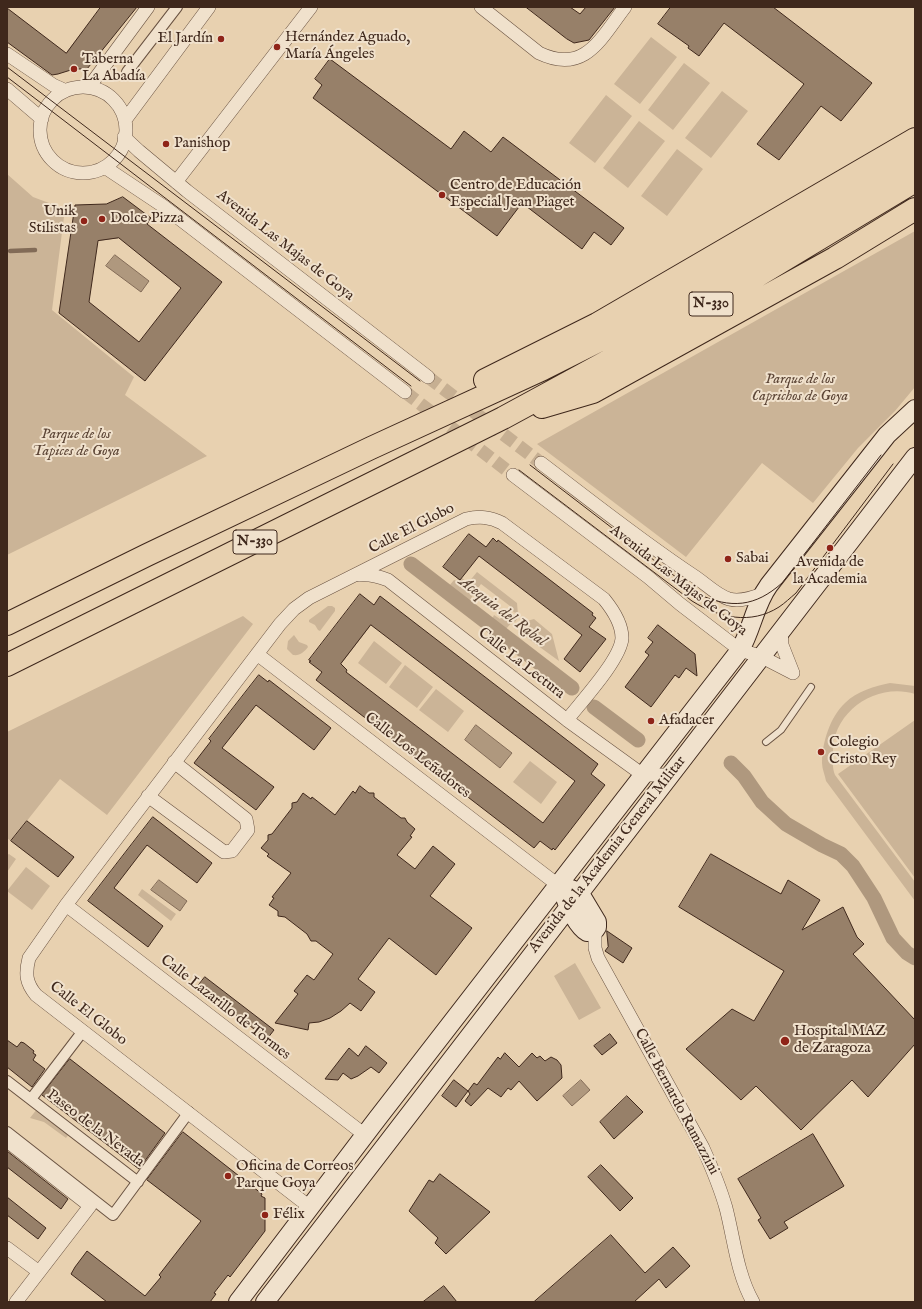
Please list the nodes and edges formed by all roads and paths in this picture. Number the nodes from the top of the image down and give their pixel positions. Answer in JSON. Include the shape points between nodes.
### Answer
{"nodes":[{"id":1,"x":148,"y":7,"type":"edge"},
{"id":2,"x":177,"y":7,"type":"edge"},
{"id":3,"x":209,"y":7,"type":"edge"},
{"id":4,"x":311,"y":7,"type":"edge"},
{"id":5,"x":481,"y":7,"type":"edge"},
{"id":6,"x":625,"y":7,"type":"edge"},
{"id":7,"x":7,"y":54,"type":"edge"},
{"id":8,"x":128,"y":72,"type":"dead end"},
{"id":9,"x":89,"y":87,"type":"junction"},
{"id":10,"x":7,"y":89,"type":"edge"},
{"id":11,"x":64,"y":90,"type":"junction"},
{"id":12,"x":42,"y":120,"type":"junction"},
{"id":13,"x":125,"y":120,"type":"junction"},
{"id":14,"x":124,"y":137,"type":"junction"},
{"id":15,"x":915,"y":139,"type":"edge"},
{"id":16,"x":915,"y":161,"type":"edge"},
{"id":17,"x":106,"y":168,"type":"junction"},
{"id":18,"x":915,"y":181,"type":"edge"},
{"id":19,"x":176,"y":182,"type":"junction"},
{"id":20,"x":915,"y":209,"type":"edge"},
{"id":21,"x":428,"y":377,"type":"tunnel mouth"},
{"id":22,"x":405,"y":392,"type":"tunnel mouth"},
{"id":23,"x":915,"y":409,"type":"edge"},
{"id":24,"x":503,"y":418,"type":"junction"},
{"id":25,"x":371,"y":448,"type":"junction"},
{"id":26,"x":915,"y":457,"type":"edge"},
{"id":27,"x":541,"y":463,"type":"tunnel mouth"},
{"id":28,"x":513,"y":474,"type":"tunnel mouth"},
{"id":29,"x":354,"y":576,"type":"junction"},
{"id":30,"x":762,"y":594,"type":"junction"},
{"id":31,"x":7,"y":624,"type":"edge"},
{"id":32,"x":781,"y":629,"type":"junction"},
{"id":33,"x":740,"y":650,"type":"junction"},
{"id":34,"x":257,"y":654,"type":"junction"},
{"id":35,"x":760,"y":656,"type":"junction"},
{"id":36,"x":7,"y":665,"type":"edge"},
{"id":37,"x":811,"y":687,"type":"dead end"},
{"id":38,"x":567,"y":720,"type":"junction"},
{"id":39,"x":766,"y":742,"type":"dead end"},
{"id":40,"x":174,"y":762,"type":"junction"},
{"id":41,"x":642,"y":775,"type":"junction"},
{"id":42,"x":670,"y":775,"type":"junction"},
{"id":43,"x":148,"y":796,"type":"junction"},
{"id":44,"x":569,"y":893,"type":"junction"},
{"id":45,"x":66,"y":905,"type":"junction"},
{"id":46,"x":595,"y":930,"type":"joint"},
{"id":47,"x":83,"y":1031,"type":"junction"},
{"id":48,"x":7,"y":1081,"type":"edge"},
{"id":49,"x":31,"y":1099,"type":"junction"},
{"id":50,"x":189,"y":1112,"type":"junction"},
{"id":51,"x":7,"y":1132,"type":"edge"},
{"id":52,"x":365,"y":1135,"type":"junction"},
{"id":53,"x":7,"y":1142,"type":"edge"},
{"id":54,"x":138,"y":1182,"type":"junction"},
{"id":55,"x":311,"y":1208,"type":"junction"},
{"id":56,"x":7,"y":1248,"type":"edge"},
{"id":57,"x":302,"y":1255,"type":"junction"},
{"id":58,"x":39,"y":1272,"type":"junction"},
{"id":59,"x":16,"y":1302,"type":"edge"},
{"id":60,"x":238,"y":1302,"type":"edge"},
{"id":61,"x":265,"y":1302,"type":"edge"},
{"id":62,"x":753,"y":1302,"type":"edge"}],
"edges":[{"from":1,"to":9,"type":"street"},
{"from":2,"to":8,"type":"street"},
{"from":3,"to":13,"type":"street"},
{"from":4,"to":19,"type":"street"},
{"from":5,"to":6,"type":"street","via":[[539,53],[561,60],[578,57],[592,49]]},
{"from":7,"to":11,"type":"street"},
{"from":9,"to":11,"type":"street"},
{"from":9,"to":13,"type":"street","via":[[103,92],[114,100]]},
{"from":10,"to":12,"type":"street"},
{"from":11,"to":12,"type":"street","via":[[51,100]]},
{"from":12,"to":17,"type":"street","via":[[41,140],[54,164],[66,171],[77,173],[91,173]]},
{"from":13,"to":14,"type":"street"},
{"from":14,"to":17,"type":"street","via":[[118,152]]},
{"from":14,"to":19,"type":"street","name":"Avenida Las Majas de Goya"},
{"from":15,"to":25,"type":"highway","via":[[597,324],[403,420]]},
{"from":16,"to":25,"type":"highway","number":"N-330","via":[[688,296],[543,369]]},
{"from":17,"to":22,"type":"street","via":[[163,206]]},
{"from":18,"to":24,"type":"highway","number":"N-330","via":[[689,317]]},
{"from":19,"to":21,"type":"street","name":"Avenida Las Majas de Goya"},
{"from":20,"to":24,"type":"highway","via":[[835,258],[593,392]]},
{"from":23,"to":30,"type":"main road","name":"Avenida de la Academia General Militar","via":[[887,435]]},
{"from":24,"to":36,"type":"highway","number":"N-330"},
{"from":25,"to":31,"type":"highway","number":"N-330"},
{"from":26,"to":32,"type":"main road","name":"Avenida de la Academia General Militar"},
{"from":27,"to":30,"type":"street","name":"Avenida Las Majas de Goya","via":[[716,592],[736,600]]},
{"from":28,"to":33,"type":"street","name":"Avenida Las Majas de Goya"},
{"from":29,"to":34,"type":"street","name":"Calle El Globo","via":[[309,598],[294,609]]},
{"from":29,"to":38,"type":"street","name":"Calle La Lectura","via":[[376,575],[388,580]]},
{"from":29,"to":38,"type":"street","name":"Calle El Globo","via":[[466,519],[484,517],[502,523],[604,599],[613,610],[620,628],[622,638],[616,656]]},
{"from":30,"to":33,"type":"main road","name":"Avenida de la Academia General Militar"},
{"from":32,"to":35,"type":"main road","name":"Avenida de la Academia General Militar"},
{"from":32,"to":35,"type":"street","name":"Avenida Las Majas de Goya","via":[[782,645],[793,673]]},
{"from":33,"to":35,"type":"street","name":"Avenida Las Majas de Goya"},
{"from":33,"to":41,"type":"main road","name":"Avenida de la Academia General Militar"},
{"from":34,"to":40,"type":"street","name":"Calle El Globo"},
{"from":34,"to":44,"type":"street","name":"Calle Los Leñadores"},
{"from":35,"to":42,"type":"main road","name":"Avenida de la Academia General Militar"},
{"from":37,"to":39,"type":"lane","via":[[781,730]]},
{"from":38,"to":41,"type":"street","name":"Calle La Lectura"},
{"from":40,"to":43,"type":"street","name":"Calle El Globo"},
{"from":40,"to":43,"type":"street","via":[[246,819],[248,830],[232,851],[224,852]]},
{"from":41,"to":42,"type":"street"},
{"from":41,"to":44,"type":"main road","name":"Avenida de la Academia General Militar","via":[[614,813]]},
{"from":42,"to":44,"type":"main road","name":"Avenida de la Academia General Militar"},
{"from":43,"to":45,"type":"street","name":"Calle El Globo"},
{"from":44,"to":46,"type":"main road","name":"Calle Bernardo Ramazzini","via":[[582,928],[588,932]]},
{"from":44,"to":52,"type":"main road","name":"Avenida de la Academia General Militar"},
{"from":44,"to":57,"type":"main road","name":"Avenida de la Academia General Militar"},
{"from":45,"to":47,"type":"street","name":"Calle El Globo","via":[[29,958],[27,978],[30,988],[36,995]]},
{"from":45,"to":52,"type":"street","name":"Calle Lazarillo de Tormes"},
{"from":46,"to":62,"type":"street","name":"Calle Bernardo Ramazzini","via":[[598,958],[703,1148],[718,1180],[740,1265]]},
{"from":47,"to":49,"type":"street"},
{"from":47,"to":50,"type":"street","name":"Calle El Globo"},
{"from":48,"to":49,"type":"street","name":"Paseo de la Nevada"},
{"from":49,"to":54,"type":"street","name":"Paseo de la Nevada"},
{"from":50,"to":54,"type":"street"},
{"from":50,"to":55,"type":"street","name":"Calle El Globo"},
{"from":51,"to":54,"type":"street","name":"Paseo de la Nevada","via":[[113,1215]]},
{"from":52,"to":55,"type":"main road","name":"Avenida de la Academia General Militar"},
{"from":53,"to":58,"type":"street","via":[[90,1206]]},
{"from":55,"to":57,"type":"main road","name":"Avenida de la Academia General Militar"},
{"from":55,"to":60,"type":"main road","name":"Avenida de la Academia General Militar"},
{"from":56,"to":58,"type":"street"},
{"from":57,"to":61,"type":"main road","name":"Avenida de la Academia General Militar"},
{"from":58,"to":59,"type":"street"}]}
